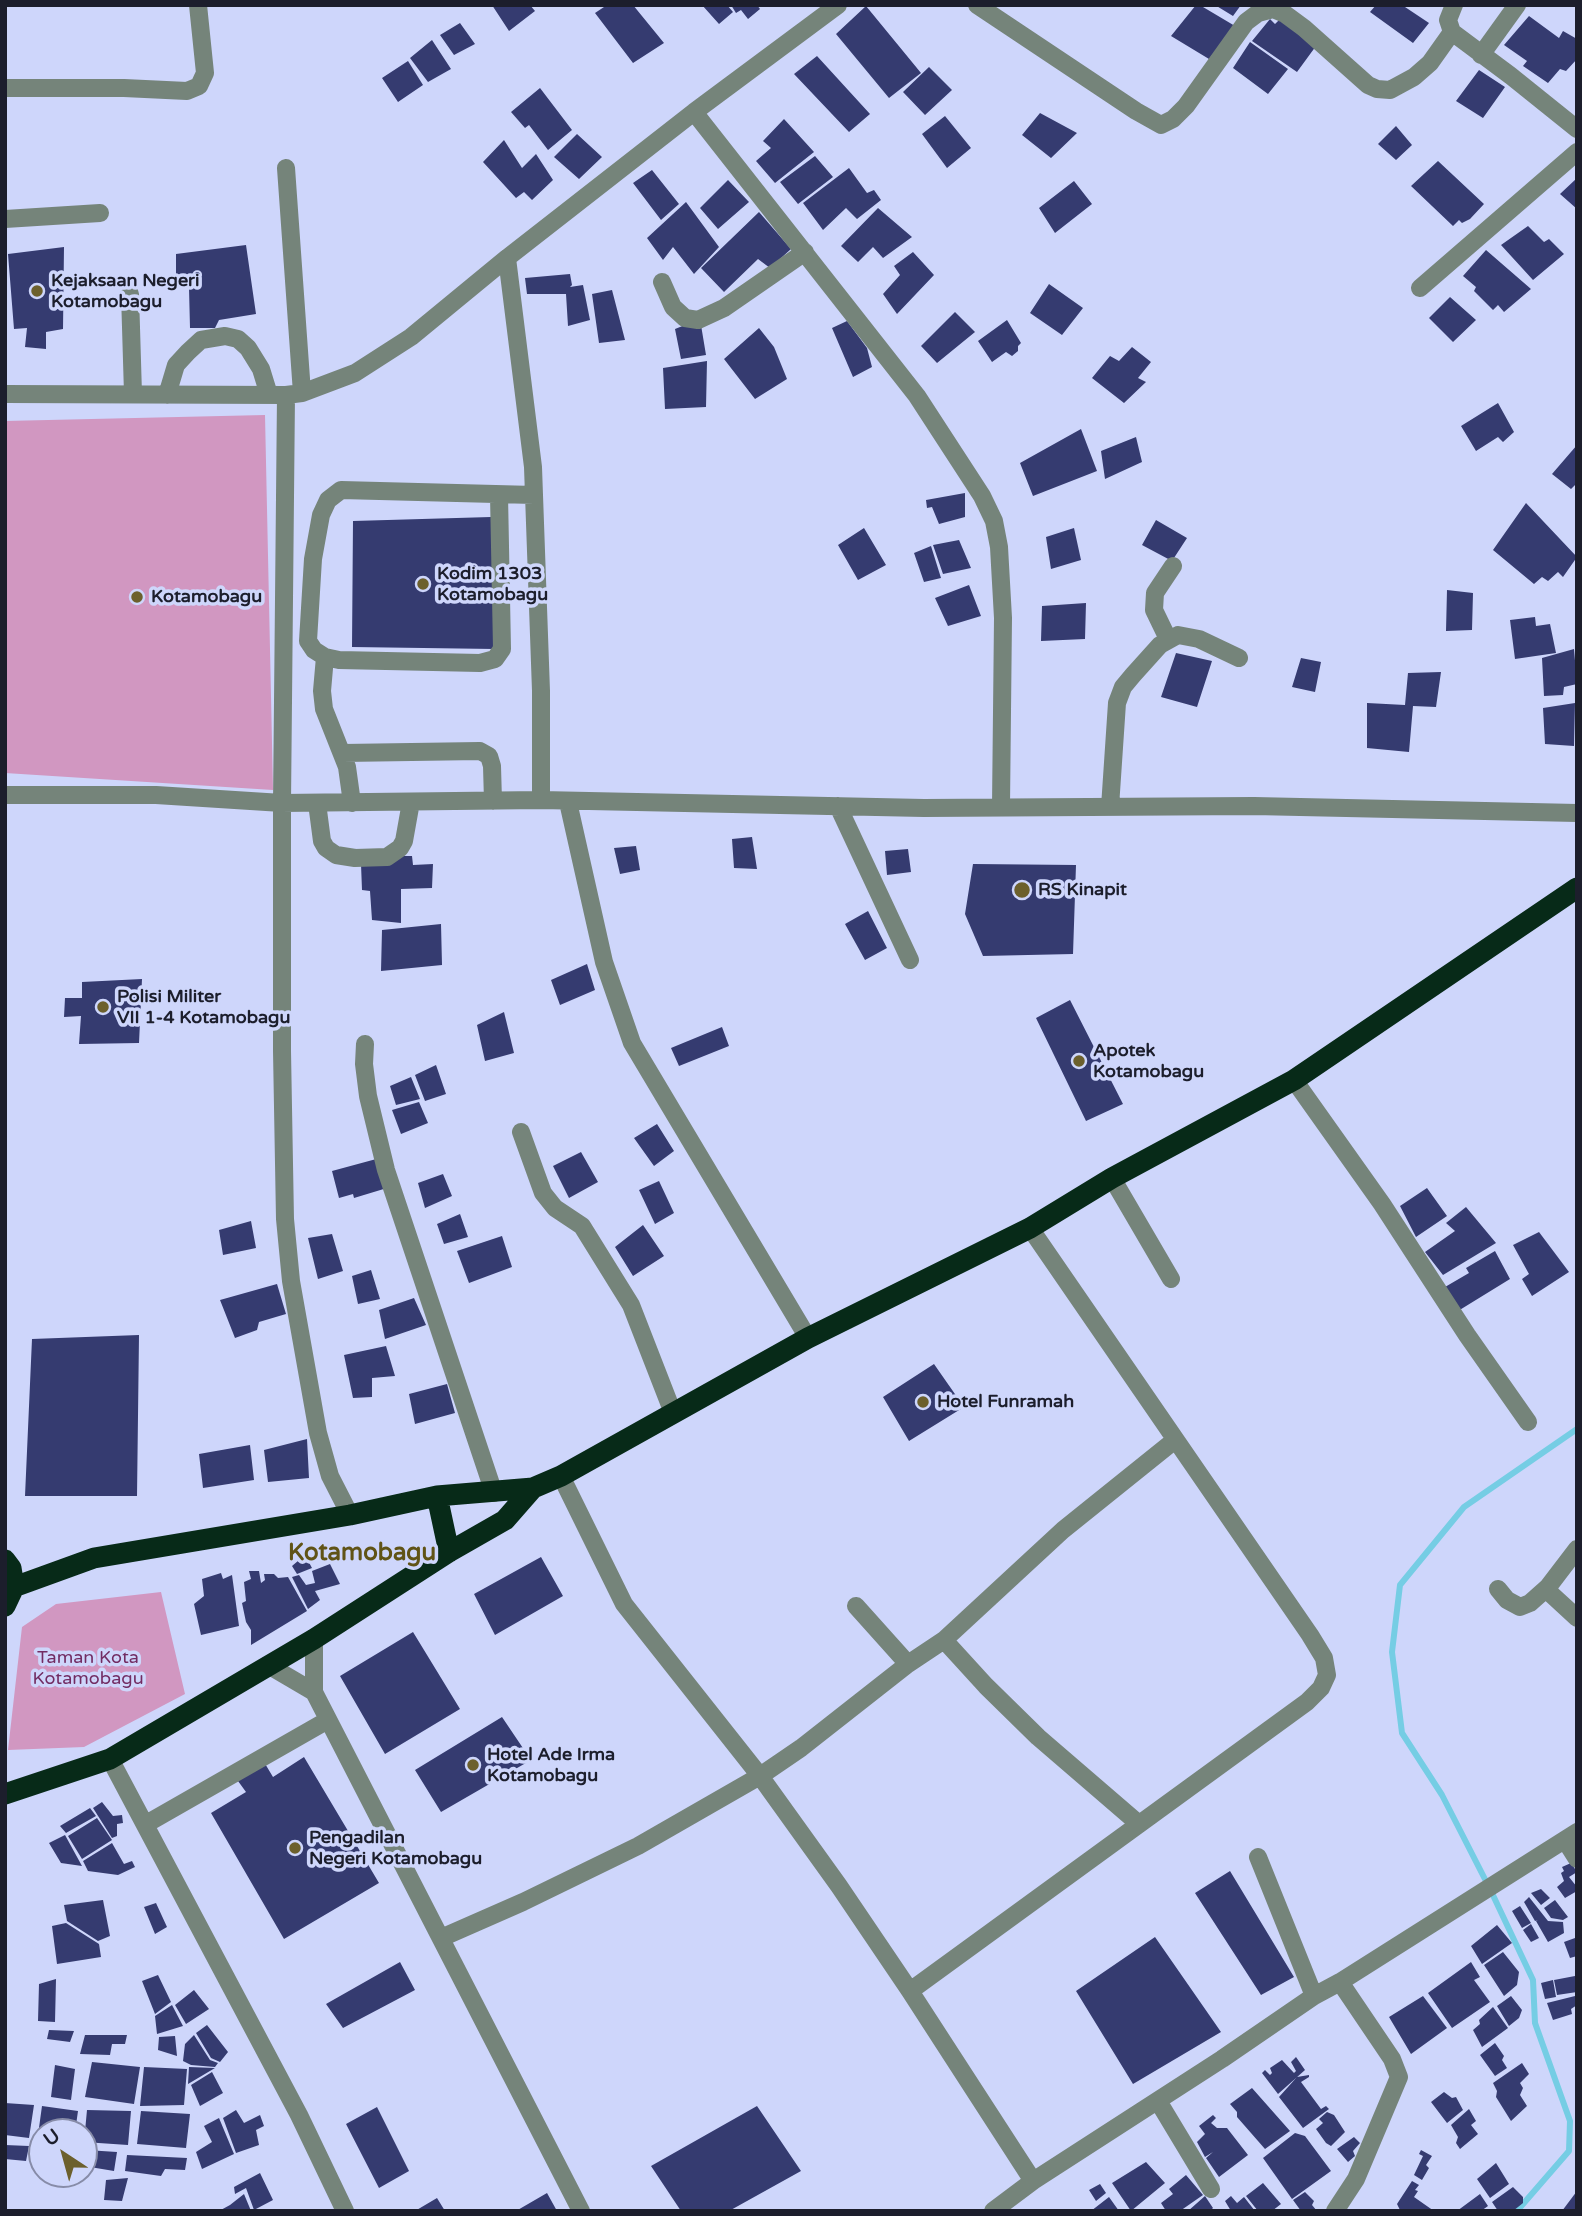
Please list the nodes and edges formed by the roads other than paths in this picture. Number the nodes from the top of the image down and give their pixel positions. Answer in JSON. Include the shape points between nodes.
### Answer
{"nodes":[{"id":1,"x":198,"y":5,"type":"edge"},
{"id":2,"x":838,"y":5,"type":"edge"},
{"id":3,"x":977,"y":5,"type":"edge"},
{"id":4,"x":1454,"y":5,"type":"edge"},
{"id":5,"x":1517,"y":5,"type":"edge"},
{"id":6,"x":1452,"y":32,"type":"junction"},
{"id":7,"x":1481,"y":55,"type":"junction"},
{"id":8,"x":5,"y":88,"type":"edge"},
{"id":9,"x":694,"y":113,"type":"junction"},
{"id":10,"x":1577,"y":129,"type":"edge"},
{"id":11,"x":1577,"y":152,"type":"edge"},
{"id":12,"x":286,"y":168,"type":"dead end"},
{"id":13,"x":100,"y":213,"type":"dead end"},
{"id":14,"x":5,"y":219,"type":"edge"},
{"id":15,"x":805,"y":252,"type":"junction"},
{"id":16,"x":507,"y":258,"type":"junction"},
{"id":17,"x":662,"y":282,"type":"dead end"},
{"id":18,"x":1420,"y":288,"type":"dead end"},
{"id":19,"x":130,"y":294,"type":"dead end"},
{"id":20,"x":5,"y":394,"type":"edge"},
{"id":21,"x":133,"y":394,"type":"junction"},
{"id":22,"x":286,"y":394,"type":"junction"},
{"id":23,"x":167,"y":395,"type":"junction"},
{"id":24,"x":499,"y":495,"type":"junction"},
{"id":25,"x":534,"y":495,"type":"junction"},
{"id":26,"x":1173,"y":566,"type":"dead end"},
{"id":27,"x":1168,"y":639,"type":"junction"},
{"id":28,"x":325,"y":657,"type":"junction"},
{"id":29,"x":1239,"y":658,"type":"dead end"},
{"id":30,"x":342,"y":753,"type":"junction"},
{"id":31,"x":5,"y":795,"type":"edge"},
{"id":32,"x":541,"y":800,"type":"junction"},
{"id":33,"x":493,"y":801,"type":"junction"},
{"id":34,"x":411,"y":802,"type":"junction"},
{"id":35,"x":568,"y":802,"type":"junction"},
{"id":36,"x":282,"y":803,"type":"junction"},
{"id":37,"x":317,"y":803,"type":"junction"},
{"id":38,"x":352,"y":803,"type":"junction"},
{"id":39,"x":838,"y":806,"type":"junction"},
{"id":40,"x":1000,"y":806,"type":"junction"},
{"id":41,"x":1110,"y":807,"type":"junction"},
{"id":42,"x":1577,"y":813,"type":"edge"},
{"id":43,"x":1577,"y":888,"type":"edge"},
{"id":44,"x":909,"y":960,"type":"dead end"},
{"id":45,"x":365,"y":1044,"type":"dead end"},
{"id":46,"x":1294,"y":1080,"type":"junction"},
{"id":47,"x":521,"y":1132,"type":"dead end"},
{"id":48,"x":1112,"y":1178,"type":"junction"},
{"id":49,"x":1030,"y":1228,"type":"junction"},
{"id":50,"x":1171,"y":1279,"type":"dead end"},
{"id":51,"x":808,"y":1338,"type":"junction"},
{"id":52,"x":673,"y":1413,"type":"junction"},
{"id":53,"x":1528,"y":1422,"type":"dead end"},
{"id":54,"x":1175,"y":1440,"type":"junction"},
{"id":55,"x":561,"y":1476,"type":"junction"},
{"id":56,"x":533,"y":1488,"type":"junction"},
{"id":57,"x":494,"y":1493,"type":"junction"},
{"id":58,"x":437,"y":1496,"type":"junction"},
{"id":59,"x":349,"y":1515,"type":"junction"},
{"id":60,"x":1577,"y":1549,"type":"edge"},
{"id":61,"x":449,"y":1552,"type":"junction"},
{"id":62,"x":5,"y":1560,"type":"edge"},
{"id":63,"x":1548,"y":1587,"type":"junction"},
{"id":64,"x":1498,"y":1589,"type":"dead end"},
{"id":65,"x":10,"y":1596,"type":"edge"},
{"id":66,"x":856,"y":1606,"type":"dead end"},
{"id":67,"x":1577,"y":1618,"type":"edge"},
{"id":68,"x":314,"y":1639,"type":"junction"},
{"id":69,"x":944,"y":1640,"type":"junction"},
{"id":70,"x":908,"y":1664,"type":"junction"},
{"id":71,"x":268,"y":1665,"type":"junction"},
{"id":72,"x":314,"y":1692,"type":"junction"},
{"id":73,"x":328,"y":1720,"type":"junction"},
{"id":74,"x":110,"y":1759,"type":"junction"},
{"id":75,"x":761,"y":1776,"type":"junction"},
{"id":76,"x":5,"y":1794,"type":"edge"},
{"id":77,"x":146,"y":1824,"type":"junction"},
{"id":78,"x":1139,"y":1824,"type":"junction"},
{"id":79,"x":1571,"y":1836,"type":"edge"},
{"id":80,"x":1258,"y":1857,"type":"dead end"},
{"id":81,"x":1577,"y":1859,"type":"edge"},
{"id":82,"x":442,"y":1938,"type":"junction"},
{"id":83,"x":1340,"y":1982,"type":"junction"},
{"id":84,"x":910,"y":1991,"type":"junction"},
{"id":85,"x":1314,"y":1996,"type":"junction"},
{"id":86,"x":1158,"y":2101,"type":"junction"},
{"id":87,"x":1033,"y":2181,"type":"junction"},
{"id":88,"x":1211,"y":2189,"type":"dead end"},
{"id":89,"x":345,"y":2211,"type":"edge"},
{"id":90,"x":581,"y":2211,"type":"edge"},
{"id":91,"x":993,"y":2211,"type":"edge"},
{"id":92,"x":1335,"y":2211,"type":"edge"}],
"edges":[{"from":1,"to":8,"type":"street","via":[[205,73],[199,86],[187,91]]},
{"from":2,"to":9,"type":"street"},
{"from":3,"to":6,"type":"street","via":[[1161,125],[1186,106],[1246,22],[1258,13],[1273,9],[1285,13],[1377,89],[1390,90],[1414,77]]},
{"from":4,"to":6,"type":"street","via":[[1448,20]]},
{"from":5,"to":7,"type":"street"},
{"from":6,"to":7,"type":"street"},
{"from":7,"to":10,"type":"street"},
{"from":9,"to":15,"type":"street"},
{"from":9,"to":16,"type":"street"},
{"from":11,"to":18,"type":"street"},
{"from":12,"to":22,"type":"street"},
{"from":13,"to":14,"type":"street"},
{"from":15,"to":17,"type":"street","via":[[724,308],[698,320],[685,318],[673,307]]},
{"from":15,"to":40,"type":"street","via":[[917,396],[994,521],[1003,618]]},
{"from":16,"to":22,"type":"street","via":[[411,337],[355,373]]},
{"from":16,"to":25,"type":"street"},
{"from":19,"to":21,"type":"street"},
{"from":20,"to":21,"type":"street"},
{"from":21,"to":23,"type":"street"},
{"from":22,"to":23,"type":"street"},
{"from":22,"to":23,"type":"street","via":[[248,348],[225,336],[201,340],[188,352],[176,365]]},
{"from":22,"to":36,"type":"street"},
{"from":24,"to":25,"type":"street"},
{"from":24,"to":28,"type":"street","via":[[502,649],[495,659],[480,663]]},
{"from":24,"to":28,"type":"street","via":[[341,490],[328,500],[313,559],[308,641]]},
{"from":25,"to":32,"type":"street"},
{"from":26,"to":27,"type":"street","via":[[1155,593],[1154,610]]},
{"from":27,"to":29,"type":"street","via":[[1178,635],[1199,639]]},
{"from":27,"to":41,"type":"street","via":[[1123,687],[1117,703]]},
{"from":28,"to":30,"type":"street","via":[[324,709]]},
{"from":30,"to":33,"type":"street","via":[[480,751],[489,756],[492,766]]},
{"from":30,"to":38,"type":"street"},
{"from":31,"to":36,"type":"street","via":[[156,795]]},
{"from":32,"to":33,"type":"street"},
{"from":32,"to":35,"type":"street"},
{"from":33,"to":34,"type":"street"},
{"from":34,"to":37,"type":"street","via":[[400,848],[387,857],[355,858],[335,855],[326,848]]},
{"from":34,"to":38,"type":"street"},
{"from":35,"to":39,"type":"street"},
{"from":35,"to":51,"type":"street","via":[[604,962],[632,1043]]},
{"from":36,"to":37,"type":"street"},
{"from":36,"to":59,"type":"street","via":[[285,1219],[291,1281],[318,1433],[330,1476]]},
{"from":37,"to":38,"type":"street"},
{"from":39,"to":40,"type":"street"},
{"from":39,"to":44,"type":"street"},
{"from":40,"to":41,"type":"street"},
{"from":41,"to":42,"type":"street"},
{"from":43,"to":46,"type":"highway"},
{"from":45,"to":57,"type":"street","via":[[368,1096],[386,1170]]},
{"from":46,"to":48,"type":"highway"},
{"from":46,"to":53,"type":"street"},
{"from":47,"to":52,"type":"street","via":[[543,1193],[555,1208],[582,1226],[631,1305]]},
{"from":48,"to":49,"type":"highway"},
{"from":48,"to":50,"type":"street"},
{"from":49,"to":51,"type":"highway"},
{"from":49,"to":54,"type":"street"},
{"from":51,"to":52,"type":"highway"},
{"from":52,"to":55,"type":"highway"},
{"from":54,"to":69,"type":"street","via":[[1063,1530]]},
{"from":54,"to":78,"type":"street","via":[[1310,1635],[1324,1658],[1327,1675],[1307,1702]]},
{"from":55,"to":56,"type":"highway"},
{"from":55,"to":75,"type":"street","via":[[624,1604]]},
{"from":56,"to":57,"type":"highway"},
{"from":56,"to":61,"type":"highway","via":[[505,1520]]},
{"from":57,"to":58,"type":"highway"},
{"from":58,"to":59,"type":"highway"},
{"from":58,"to":61,"type":"highway"},
{"from":59,"to":65,"type":"highway","via":[[94,1558]]},
{"from":60,"to":63,"type":"street"},
{"from":61,"to":68,"type":"highway"},
{"from":62,"to":65,"type":"highway","via":[[11,1568]]},
{"from":63,"to":64,"type":"street","via":[[1520,1607]]},
{"from":63,"to":67,"type":"street"},
{"from":66,"to":70,"type":"street"},
{"from":68,"to":71,"type":"highway"},
{"from":68,"to":72,"type":"street"},
{"from":69,"to":70,"type":"street"},
{"from":69,"to":78,"type":"street","via":[[1038,1737]]},
{"from":70,"to":75,"type":"street"},
{"from":71,"to":72,"type":"street"},
{"from":71,"to":74,"type":"highway"},
{"from":72,"to":73,"type":"street"},
{"from":73,"to":77,"type":"street"},
{"from":73,"to":82,"type":"street"},
{"from":74,"to":76,"type":"highway"},
{"from":74,"to":77,"type":"street"},
{"from":75,"to":82,"type":"street","via":[[638,1846]]},
{"from":75,"to":84,"type":"street"},
{"from":77,"to":89,"type":"street"},
{"from":78,"to":84,"type":"street"},
{"from":79,"to":81,"type":"street"},
{"from":79,"to":83,"type":"street"},
{"from":80,"to":85,"type":"street"},
{"from":82,"to":90,"type":"street"},
{"from":83,"to":85,"type":"street"},
{"from":83,"to":92,"type":"street","via":[[1392,2059],[1399,2077],[1356,2179]]},
{"from":84,"to":87,"type":"street"},
{"from":85,"to":86,"type":"street"},
{"from":86,"to":87,"type":"street"},
{"from":86,"to":88,"type":"street"},
{"from":87,"to":91,"type":"street"}]}
